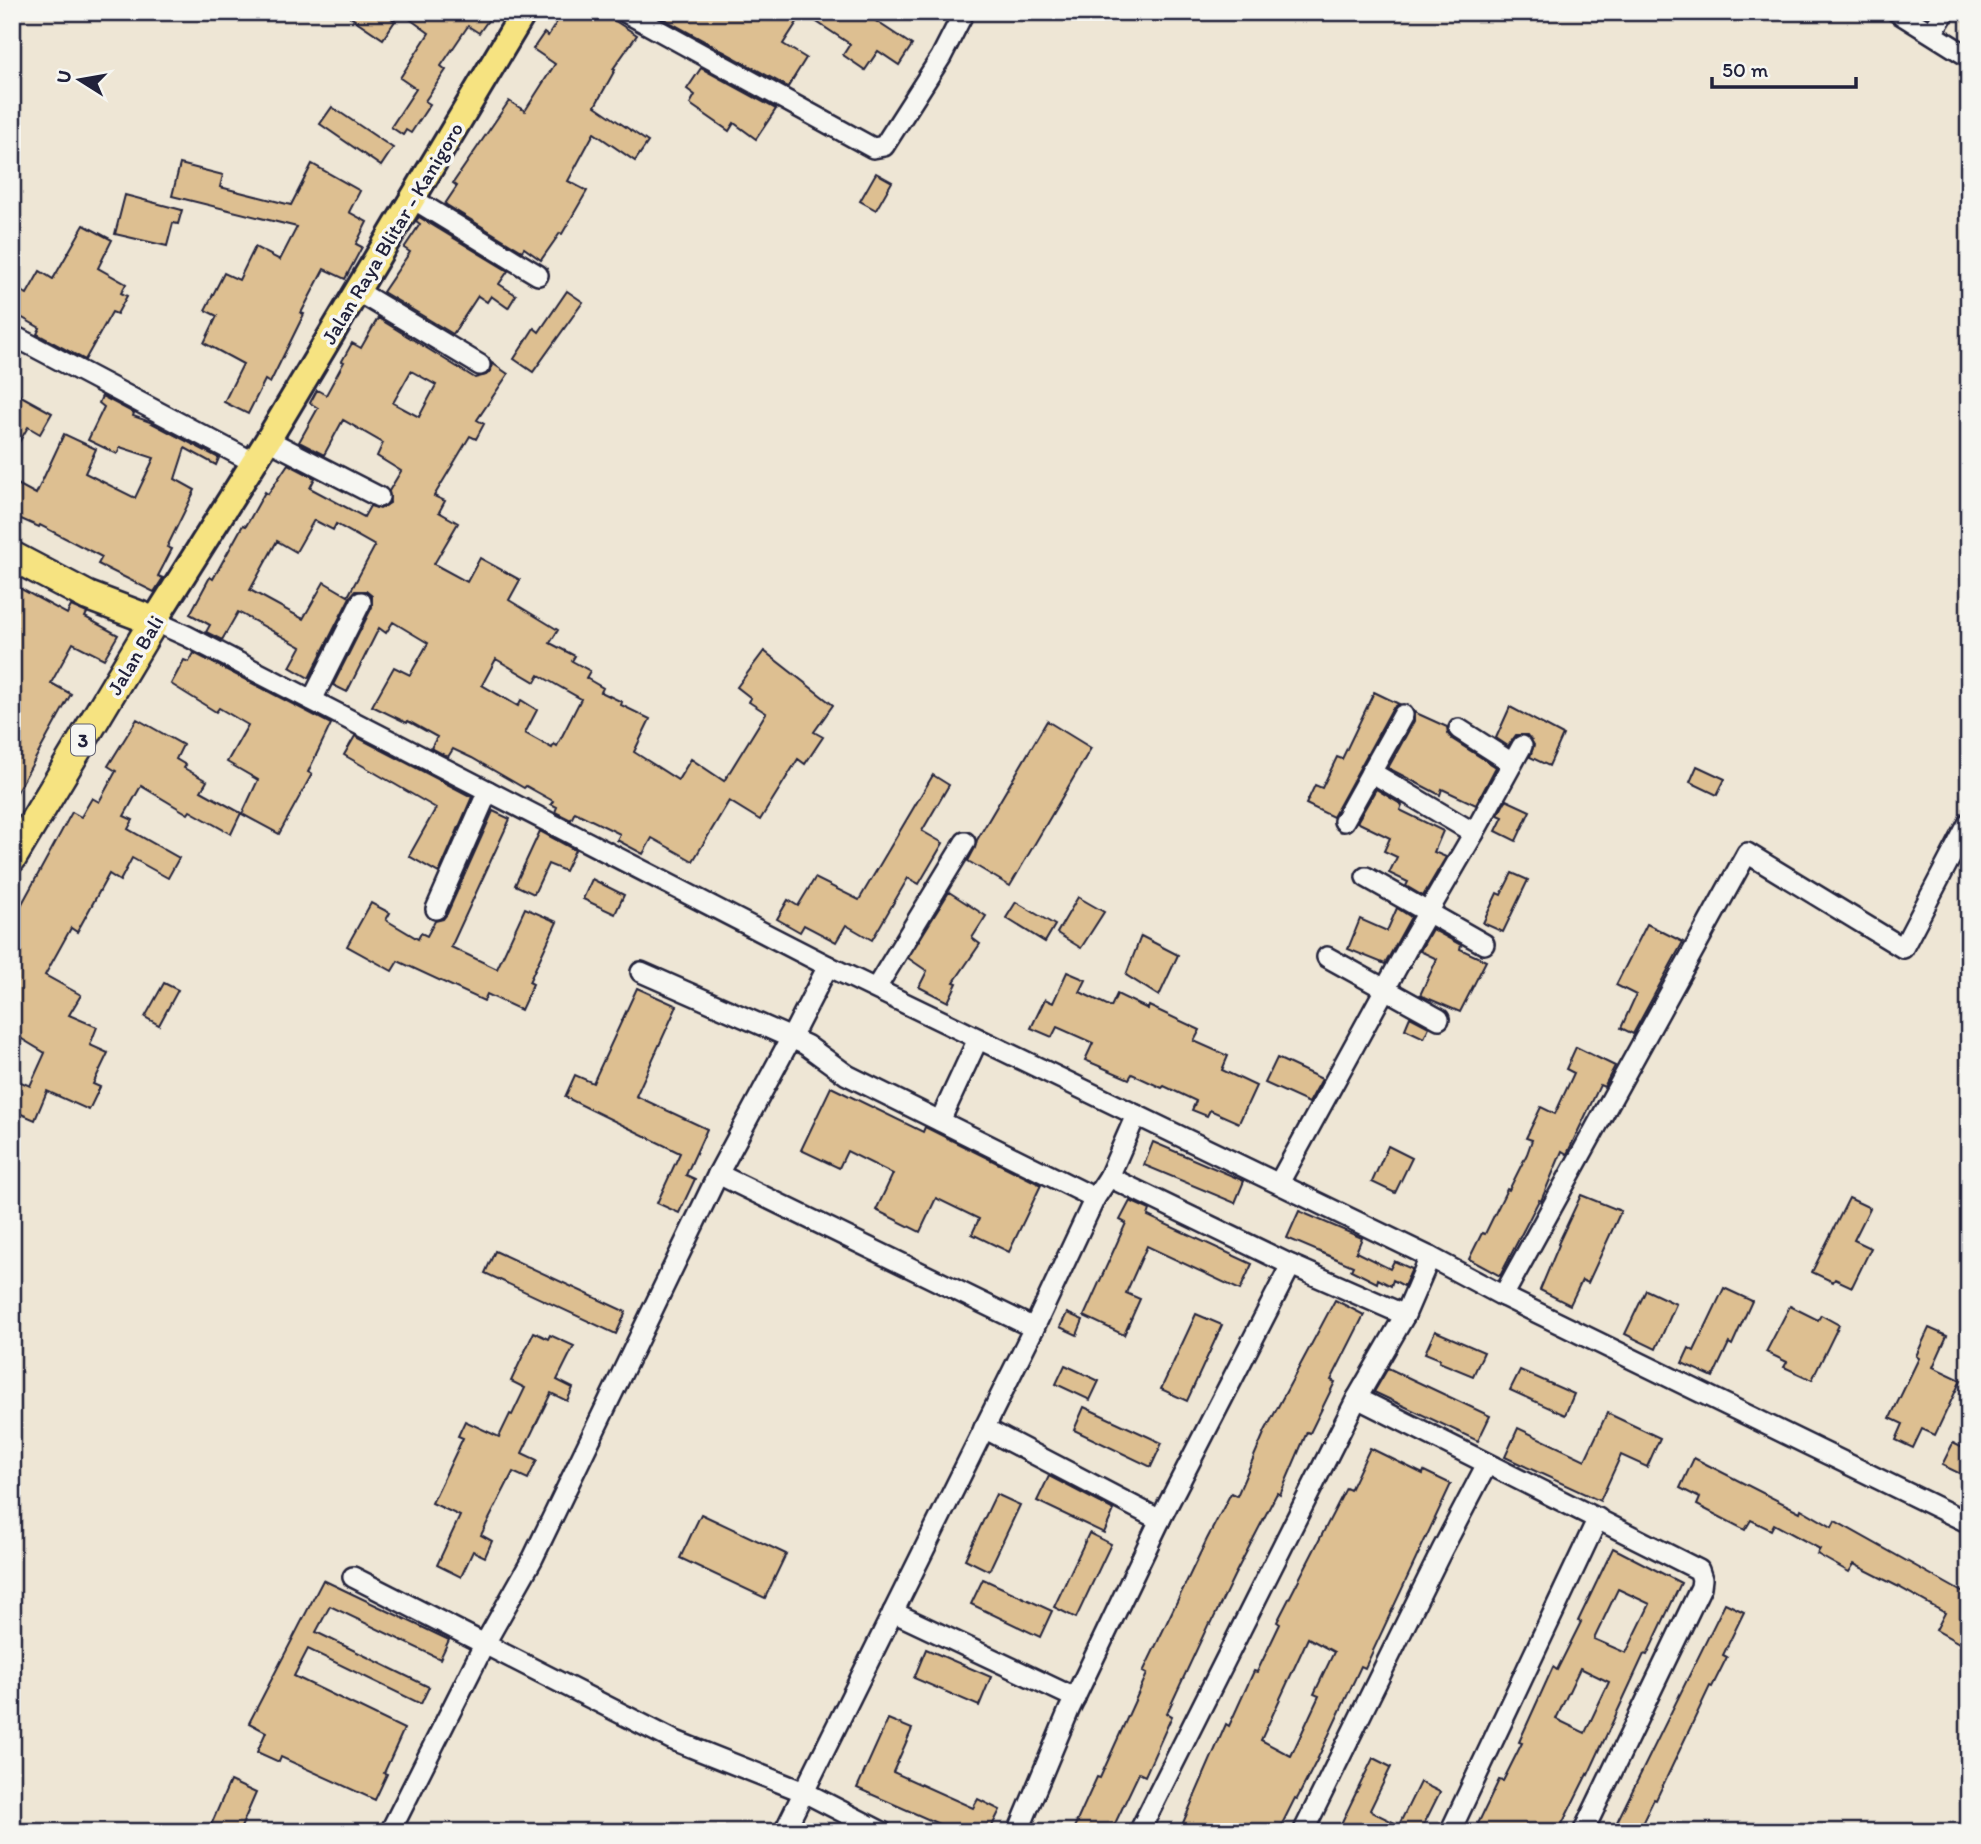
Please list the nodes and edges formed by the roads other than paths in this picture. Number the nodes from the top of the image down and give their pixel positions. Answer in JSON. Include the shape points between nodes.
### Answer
{"nodes":[{"id":1,"x":524,"y":12,"type":"edge"},
{"id":2,"x":625,"y":12,"type":"edge"},
{"id":3,"x":964,"y":12,"type":"edge"},
{"id":4,"x":1897,"y":12,"type":"edge"},
{"id":5,"x":1945,"y":12,"type":"edge"},
{"id":6,"x":1932,"y":33,"type":"junction"},
{"id":7,"x":1969,"y":57,"type":"edge"},
{"id":8,"x":413,"y":199,"type":"junction"},
{"id":9,"x":538,"y":275,"type":"dead end"},
{"id":10,"x":357,"y":291,"type":"junction"},
{"id":11,"x":12,"y":335,"type":"edge"},
{"id":12,"x":480,"y":365,"type":"dead end"},
{"id":13,"x":260,"y":452,"type":"junction"},
{"id":14,"x":380,"y":497,"type":"dead end"},
{"id":15,"x":12,"y":556,"type":"edge"},
{"id":16,"x":361,"y":602,"type":"dead end"},
{"id":17,"x":154,"y":621,"type":"junction"},
{"id":18,"x":312,"y":700,"type":"junction"},
{"id":19,"x":1404,"y":715,"type":"dead end"},
{"id":20,"x":1459,"y":729,"type":"dead end"},
{"id":21,"x":1371,"y":772,"type":"junction"},
{"id":22,"x":488,"y":791,"type":"junction"},
{"id":23,"x":1344,"y":821,"type":"dead end"},
{"id":24,"x":1969,"y":822,"type":"edge"},
{"id":25,"x":1474,"y":832,"type":"junction"},
{"id":26,"x":965,"y":842,"type":"dead end"},
{"id":27,"x":12,"y":858,"type":"edge"},
{"id":28,"x":1366,"y":877,"type":"dead end"},
{"id":29,"x":436,"y":909,"type":"dead end"},
{"id":30,"x":1427,"y":913,"type":"junction"},
{"id":31,"x":1484,"y":944,"type":"dead end"},
{"id":32,"x":1327,"y":957,"type":"dead end"},
{"id":33,"x":828,"y":966,"type":"junction"},
{"id":34,"x":641,"y":972,"type":"dead end"},
{"id":35,"x":876,"y":988,"type":"junction"},
{"id":36,"x":1385,"y":989,"type":"junction"},
{"id":37,"x":1439,"y":1019,"type":"dead end"},
{"id":38,"x":791,"y":1038,"type":"junction"},
{"id":39,"x":978,"y":1038,"type":"junction"},
{"id":40,"x":1136,"y":1115,"type":"junction"},
{"id":41,"x":940,"y":1121,"type":"junction"},
{"id":42,"x":718,"y":1174,"type":"junction"},
{"id":43,"x":1109,"y":1177,"type":"junction"},
{"id":44,"x":1279,"y":1183,"type":"junction"},
{"id":45,"x":1095,"y":1198,"type":"junction"},
{"id":46,"x":1430,"y":1257,"type":"junction"},
{"id":47,"x":1291,"y":1265,"type":"junction"},
{"id":48,"x":1503,"y":1296,"type":"junction"},
{"id":49,"x":1405,"y":1315,"type":"junction"},
{"id":50,"x":1034,"y":1328,"type":"junction"},
{"id":51,"x":1357,"y":1398,"type":"junction"},
{"id":52,"x":984,"y":1428,"type":"junction"},
{"id":53,"x":1487,"y":1464,"type":"junction"},
{"id":54,"x":1598,"y":1518,"type":"junction"},
{"id":55,"x":1160,"y":1520,"type":"junction"},
{"id":56,"x":1969,"y":1523,"type":"edge"},
{"id":57,"x":353,"y":1577,"type":"dead end"},
{"id":58,"x":893,"y":1612,"type":"junction"},
{"id":59,"x":484,"y":1645,"type":"junction"},
{"id":60,"x":1075,"y":1698,"type":"junction"},
{"id":61,"x":804,"y":1792,"type":"junction"},
{"id":62,"x":390,"y":1832,"type":"edge"},
{"id":63,"x":784,"y":1832,"type":"edge"},
{"id":64,"x":882,"y":1832,"type":"edge"},
{"id":65,"x":1017,"y":1832,"type":"edge"},
{"id":66,"x":1139,"y":1832,"type":"edge"},
{"id":67,"x":1303,"y":1832,"type":"edge"},
{"id":68,"x":1450,"y":1832,"type":"edge"},
{"id":69,"x":1583,"y":1832,"type":"edge"}],
"edges":[{"from":1,"to":8,"type":"main road","name":"Jalan Raya Blitar - Kanigoro"},
{"from":2,"to":3,"type":"street","via":[[873,148],[884,146],[942,57]]},
{"from":4,"to":6,"type":"street"},
{"from":5,"to":6,"type":"street"},
{"from":6,"to":7,"type":"street"},
{"from":8,"to":9,"type":"street"},
{"from":8,"to":10,"type":"main road","name":"Jalan Raya Blitar - Kanigoro"},
{"from":10,"to":12,"type":"street"},
{"from":10,"to":13,"type":"main road","name":"Jalan Raya Blitar - Kanigoro"},
{"from":11,"to":13,"type":"street"},
{"from":13,"to":14,"type":"street"},
{"from":13,"to":17,"type":"main road","name":"Jalan Bali"},
{"from":15,"to":17,"type":"highway","via":[[88,596]]},
{"from":16,"to":18,"type":"street"},
{"from":17,"to":18,"type":"street"},
{"from":17,"to":27,"type":"highway","name":"Jalan Bali","number":"3"},
{"from":18,"to":22,"type":"street"},
{"from":19,"to":21,"type":"street"},
{"from":20,"to":25,"type":"street","via":[[1517,755]]},
{"from":21,"to":23,"type":"street"},
{"from":21,"to":25,"type":"street"},
{"from":22,"to":29,"type":"street"},
{"from":22,"to":33,"type":"street"},
{"from":24,"to":48,"type":"street","via":[[1903,948],[1747,853]]},
{"from":25,"to":30,"type":"street"},
{"from":26,"to":35,"type":"street"},
{"from":28,"to":30,"type":"street"},
{"from":30,"to":31,"type":"street"},
{"from":30,"to":36,"type":"street"},
{"from":32,"to":36,"type":"street"},
{"from":33,"to":35,"type":"street"},
{"from":33,"to":38,"type":"street"},
{"from":34,"to":38,"type":"street"},
{"from":35,"to":39,"type":"street"},
{"from":36,"to":37,"type":"street"},
{"from":36,"to":44,"type":"street"},
{"from":38,"to":41,"type":"street","via":[[847,1074]]},
{"from":38,"to":42,"type":"street"},
{"from":39,"to":40,"type":"street"},
{"from":39,"to":41,"type":"street"},
{"from":40,"to":43,"type":"street"},
{"from":40,"to":44,"type":"street"},
{"from":41,"to":45,"type":"street"},
{"from":42,"to":50,"type":"street"},
{"from":42,"to":59,"type":"street","via":[[533,1558]]},
{"from":43,"to":45,"type":"street"},
{"from":43,"to":47,"type":"street"},
{"from":44,"to":46,"type":"street"},
{"from":45,"to":50,"type":"street"},
{"from":46,"to":48,"type":"street"},
{"from":46,"to":49,"type":"street"},
{"from":47,"to":49,"type":"street"},
{"from":47,"to":55,"type":"street"},
{"from":48,"to":56,"type":"street"},
{"from":49,"to":51,"type":"street"},
{"from":50,"to":52,"type":"street"},
{"from":51,"to":53,"type":"street"},
{"from":51,"to":66,"type":"street"},
{"from":52,"to":55,"type":"street"},
{"from":52,"to":58,"type":"street"},
{"from":53,"to":54,"type":"street"},
{"from":53,"to":67,"type":"street"},
{"from":54,"to":68,"type":"street"},
{"from":54,"to":69,"type":"street","via":[[1692,1564],[1702,1579]]},
{"from":55,"to":60,"type":"street"},
{"from":57,"to":59,"type":"street"},
{"from":58,"to":60,"type":"street"},
{"from":58,"to":61,"type":"street"},
{"from":59,"to":61,"type":"street","via":[[673,1740]]},
{"from":59,"to":62,"type":"street"},
{"from":60,"to":65,"type":"street"},
{"from":61,"to":63,"type":"street"},
{"from":61,"to":64,"type":"street"}]}
